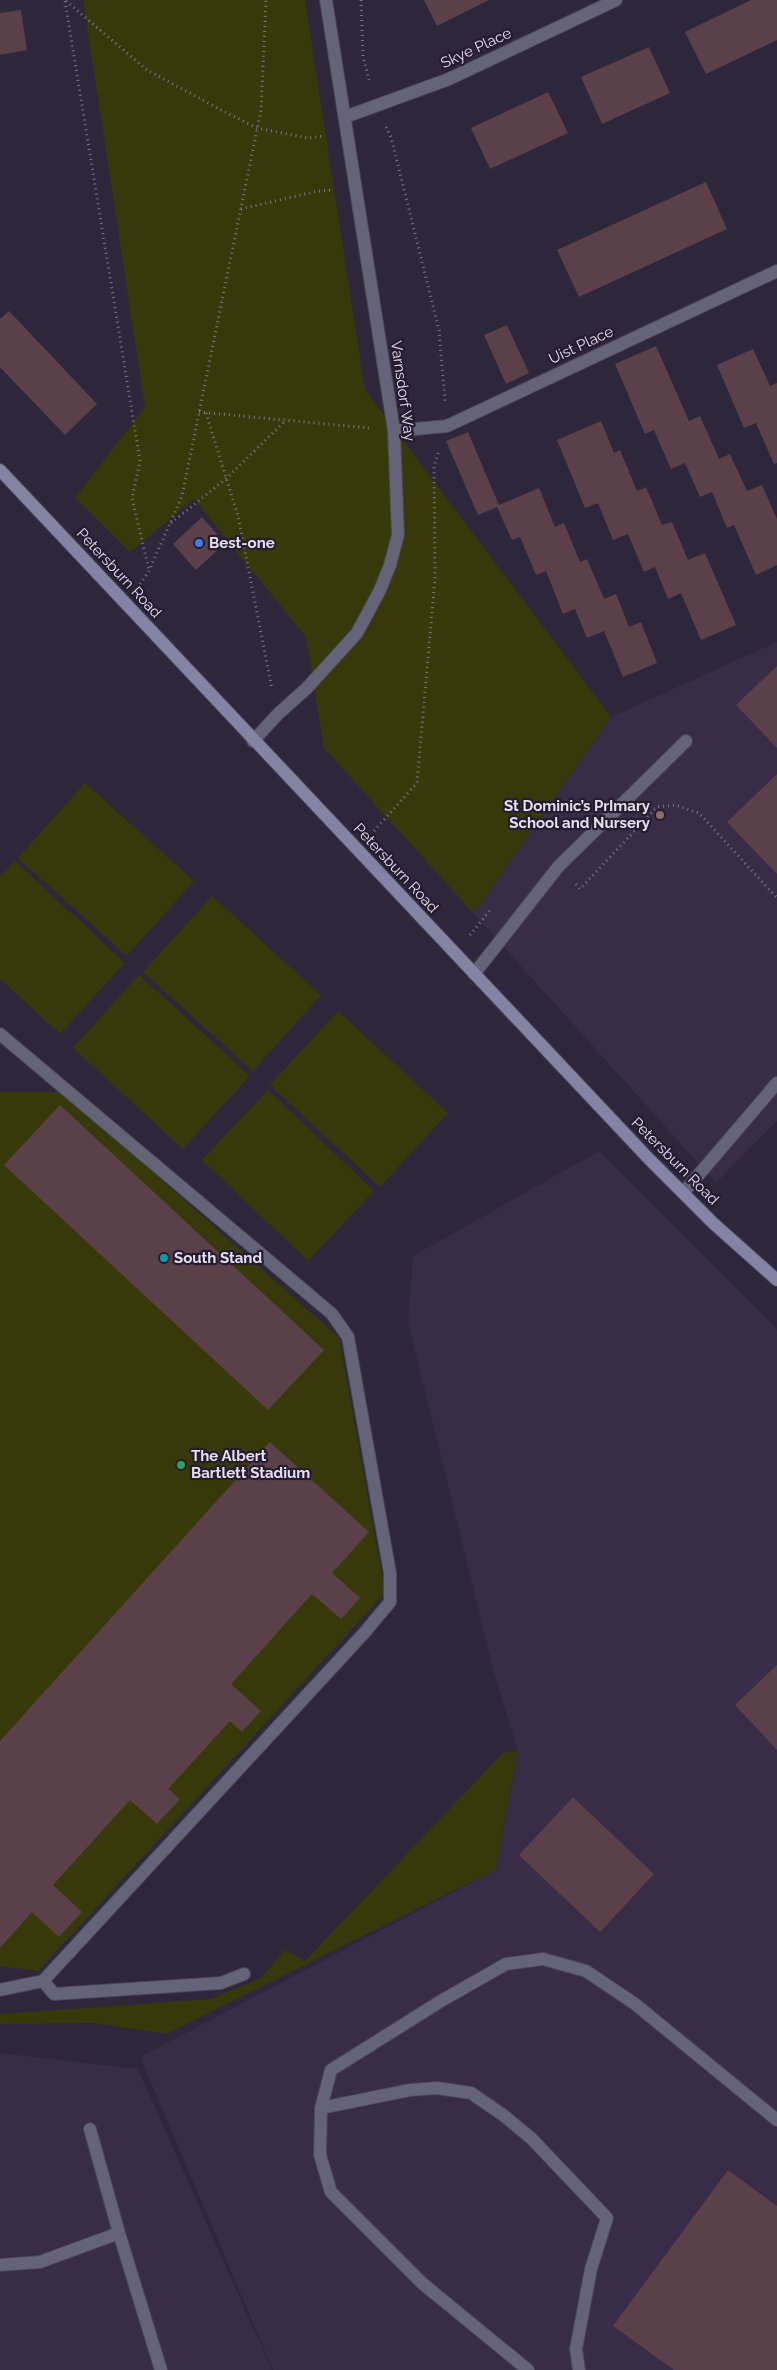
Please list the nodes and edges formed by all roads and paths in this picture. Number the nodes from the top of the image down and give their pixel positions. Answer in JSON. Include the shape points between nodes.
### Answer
{"nodes":[{"id":1,"x":65,"y":0,"type":"edge"},
{"id":2,"x":266,"y":0,"type":"edge"},
{"id":3,"x":326,"y":0,"type":"edge"},
{"id":4,"x":616,"y":0,"type":"edge"},
{"id":5,"x":345,"y":117,"type":"junction"},
{"id":6,"x":257,"y":128,"type":"junction"},
{"id":7,"x":347,"y":134,"type":"junction"},
{"id":8,"x":355,"y":188,"type":"junction"},
{"id":9,"x":240,"y":209,"type":"junction"},
{"id":10,"x":777,"y":271,"type":"edge"},
{"id":11,"x":199,"y":412,"type":"junction"},
{"id":12,"x":206,"y":413,"type":"junction"},
{"id":13,"x":286,"y":420,"type":"junction"},
{"id":14,"x":394,"y":431,"type":"junction"},
{"id":15,"x":0,"y":470,"type":"edge"},
{"id":16,"x":227,"y":478,"type":"junction"},
{"id":17,"x":170,"y":524,"type":"junction"},
{"id":18,"x":150,"y":571,"type":"junction"},
{"id":19,"x":125,"y":602,"type":"junction"},
{"id":20,"x":279,"y":713,"type":"junction"},
{"id":21,"x":253,"y":741,"type":"junction"},
{"id":22,"x":686,"y":741,"type":"dead end"},
{"id":23,"x":558,"y":867,"type":"junction"},
{"id":24,"x":777,"y":898,"type":"edge"},
{"id":25,"x":497,"y":902,"type":"dead end"},
{"id":26,"x":454,"y":953,"type":"junction"},
{"id":27,"x":474,"y":974,"type":"junction"},
{"id":28,"x":0,"y":1034,"type":"edge"},
{"id":29,"x":777,"y":1083,"type":"edge"},
{"id":30,"x":683,"y":1193,"type":"junction"},
{"id":31,"x":777,"y":1280,"type":"edge"},
{"id":32,"x":244,"y":1974,"type":"dead end"},
{"id":33,"x":43,"y":1982,"type":"junction"},
{"id":34,"x":0,"y":1990,"type":"edge"},
{"id":35,"x":321,"y":2108,"type":"junction"},
{"id":36,"x":777,"y":2120,"type":"edge"},
{"id":37,"x":90,"y":2129,"type":"dead end"},
{"id":38,"x":119,"y":2233,"type":"junction"},
{"id":39,"x":0,"y":2265,"type":"edge"},
{"id":40,"x":161,"y":2370,"type":"edge"},
{"id":41,"x":528,"y":2370,"type":"edge"},
{"id":42,"x":579,"y":2370,"type":"edge"}],
"edges":[{"from":1,"to":6,"type":"path","via":[[147,70]]},
{"from":1,"to":18,"type":"path","via":[[140,460],[132,498]]},
{"from":2,"to":6,"type":"path","via":[[261,110]]},
{"from":3,"to":5,"type":"street","name":"Varnsdorf Way"},
{"from":4,"to":5,"type":"street","name":"Skye Place","via":[[449,79]]},
{"from":5,"to":7,"type":"street","name":"Varnsdorf Way"},
{"from":6,"to":7,"type":"path","via":[[308,138]]},
{"from":6,"to":9,"type":"path"},
{"from":7,"to":8,"type":"street","name":"Varnsdorf Way"},
{"from":8,"to":9,"type":"path","via":[[318,190]]},
{"from":8,"to":14,"type":"street","name":"Varnsdorf Way"},
{"from":9,"to":11,"type":"path"},
{"from":10,"to":14,"type":"street","name":"Uist Place","via":[[448,426]]},
{"from":11,"to":12,"type":"path"},
{"from":11,"to":17,"type":"path","via":[[182,496]]},
{"from":12,"to":13,"type":"path"},
{"from":12,"to":16,"type":"path"},
{"from":13,"to":14,"type":"path"},
{"from":13,"to":16,"type":"path"},
{"from":14,"to":20,"type":"street","name":"Varnsdorf Way","via":[[398,535],[380,590],[357,633],[308,688]]},
{"from":15,"to":19,"type":"main road","name":"Petersburn Road"},
{"from":16,"to":17,"type":"path"},
{"from":16,"to":20,"type":"path","via":[[238,516],[269,679]]},
{"from":17,"to":18,"type":"path"},
{"from":18,"to":19,"type":"path"},
{"from":19,"to":21,"type":"main road","name":"Petersburn Road"},
{"from":20,"to":21,"type":"street","name":"Varnsdorf Way"},
{"from":21,"to":26,"type":"main road","name":"Petersburn Road"},
{"from":22,"to":23,"type":"street"},
{"from":23,"to":24,"type":"path","via":[[580,888],[657,807],[675,805],[699,813]]},
{"from":23,"to":27,"type":"street"},
{"from":25,"to":26,"type":"path"},
{"from":26,"to":27,"type":"main road","name":"Petersburn Road"},
{"from":27,"to":30,"type":"main road","name":"Petersburn Road"},
{"from":28,"to":33,"type":"street","via":[[332,1314],[348,1337],[390,1573],[390,1602],[365,1632]]},
{"from":29,"to":30,"type":"street"},
{"from":30,"to":31,"type":"main road","name":"Petersburn Road"},
{"from":32,"to":33,"type":"street","via":[[221,1983],[54,1994]]},
{"from":33,"to":34,"type":"street"},
{"from":35,"to":36,"type":"street","via":[[331,2070],[506,1964],[543,1959],[586,1971],[635,2004]]},
{"from":35,"to":41,"type":"street","via":[[320,2155],[331,2192],[422,2283]]},
{"from":35,"to":42,"type":"street","via":[[410,2090],[437,2088],[471,2093],[532,2139],[607,2218],[591,2269],[576,2349]]},
{"from":37,"to":38,"type":"street"},
{"from":38,"to":39,"type":"street","via":[[40,2262]]},
{"from":38,"to":40,"type":"street"}]}
